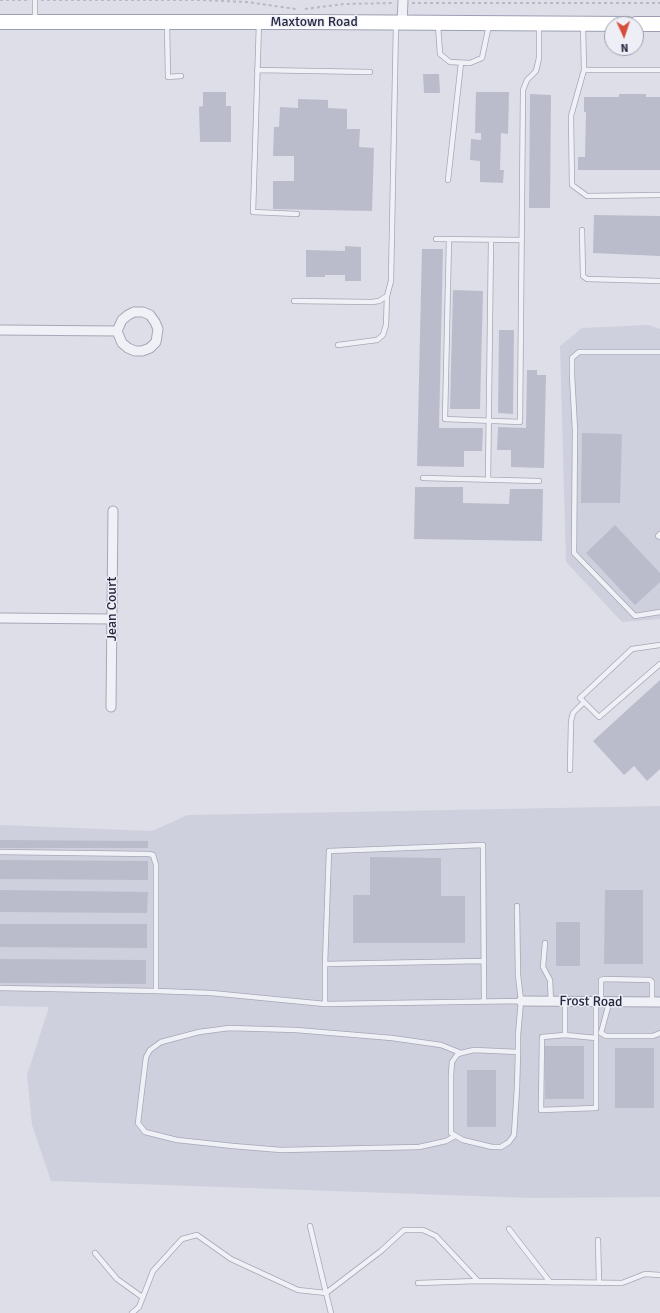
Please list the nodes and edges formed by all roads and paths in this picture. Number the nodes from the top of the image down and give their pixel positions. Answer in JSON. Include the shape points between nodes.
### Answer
{"nodes":[{"id":1,"x":0,"y":0,"type":"edge"},
{"id":2,"x":35,"y":0,"type":"edge"},
{"id":3,"x":201,"y":0,"type":"edge"},
{"id":4,"x":403,"y":2,"type":"edge"},
{"id":5,"x":660,"y":3,"type":"edge"},
{"id":6,"x":0,"y":22,"type":"edge"},
{"id":7,"x":35,"y":22,"type":"junction"},
{"id":8,"x":167,"y":22,"type":"junction"},
{"id":9,"x":259,"y":22,"type":"junction"},
{"id":10,"x":399,"y":22,"type":"junction"},
{"id":11,"x":438,"y":23,"type":"junction"},
{"id":12,"x":489,"y":24,"type":"junction"},
{"id":13,"x":539,"y":24,"type":"junction"},
{"id":14,"x":583,"y":24,"type":"junction"},
{"id":15,"x":604,"y":24,"type":"edge"},
{"id":16,"x":644,"y":24,"type":"edge"},
{"id":17,"x":660,"y":24,"type":"edge"},
{"id":18,"x":461,"y":63,"type":"junction"},
{"id":19,"x":257,"y":70,"type":"junction"},
{"id":20,"x":584,"y":70,"type":"junction"},
{"id":21,"x":660,"y":70,"type":"edge"},
{"id":22,"x":370,"y":72,"type":"dead end"},
{"id":23,"x":181,"y":76,"type":"dead end"},
{"id":24,"x":448,"y":180,"type":"dead end"},
{"id":25,"x":660,"y":195,"type":"edge"},
{"id":26,"x":298,"y":214,"type":"dead end"},
{"id":27,"x":582,"y":230,"type":"dead end"},
{"id":28,"x":436,"y":239,"type":"dead end"},
{"id":29,"x":449,"y":239,"type":"junction"},
{"id":30,"x":491,"y":240,"type":"junction"},
{"id":31,"x":522,"y":240,"type":"junction"},
{"id":32,"x":660,"y":281,"type":"edge"},
{"id":33,"x":387,"y":296,"type":"junction"},
{"id":34,"x":294,"y":301,"type":"dead end"},
{"id":35,"x":0,"y":330,"type":"edge"},
{"id":36,"x":117,"y":331,"type":"junction"},
{"id":37,"x":338,"y":345,"type":"dead end"},
{"id":38,"x":660,"y":352,"type":"edge"},
{"id":39,"x":489,"y":421,"type":"junction"},
{"id":40,"x":423,"y":478,"type":"dead end"},
{"id":41,"x":488,"y":480,"type":"junction"},
{"id":42,"x":539,"y":481,"type":"dead end"},
{"id":43,"x":113,"y":511,"type":"dead end"},
{"id":44,"x":660,"y":534,"type":"edge"},
{"id":45,"x":660,"y":537,"type":"edge"},
{"id":46,"x":660,"y":612,"type":"edge"},
{"id":47,"x":0,"y":618,"type":"edge"},
{"id":48,"x":112,"y":619,"type":"junction"},
{"id":49,"x":660,"y":645,"type":"edge"},
{"id":50,"x":660,"y":664,"type":"edge"},
{"id":51,"x":584,"y":702,"type":"junction"},
{"id":52,"x":112,"y":707,"type":"dead end"},
{"id":53,"x":570,"y":770,"type":"dead end"},
{"id":54,"x":0,"y":852,"type":"edge"},
{"id":55,"x":517,"y":906,"type":"dead end"},
{"id":56,"x":545,"y":943,"type":"dead end"},
{"id":57,"x":484,"y":961,"type":"junction"},
{"id":58,"x":325,"y":964,"type":"junction"},
{"id":59,"x":0,"y":988,"type":"edge"},
{"id":60,"x":156,"y":991,"type":"junction"},
{"id":61,"x":484,"y":1001,"type":"junction"},
{"id":62,"x":521,"y":1001,"type":"junction"},
{"id":63,"x":551,"y":1002,"type":"junction"},
{"id":64,"x":565,"y":1002,"type":"junction"},
{"id":65,"x":656,"y":1002,"type":"edge"},
{"id":66,"x":602,"y":1003,"type":"junction"},
{"id":67,"x":325,"y":1004,"type":"junction"},
{"id":68,"x":660,"y":1033,"type":"edge"},
{"id":69,"x":565,"y":1036,"type":"junction"},
{"id":70,"x":596,"y":1038,"type":"junction"},
{"id":71,"x":518,"y":1052,"type":"junction"},
{"id":72,"x":461,"y":1053,"type":"junction"},
{"id":73,"x":455,"y":1136,"type":"junction"},
{"id":74,"x":310,"y":1226,"type":"dead end"},
{"id":75,"x":509,"y":1229,"type":"dead end"},
{"id":76,"x":598,"y":1240,"type":"dead end"},
{"id":77,"x":95,"y":1252,"type":"dead end"},
{"id":78,"x":660,"y":1275,"type":"edge"},
{"id":79,"x":478,"y":1281,"type":"junction"},
{"id":80,"x":550,"y":1282,"type":"junction"},
{"id":81,"x":418,"y":1283,"type":"dead end"},
{"id":82,"x":599,"y":1283,"type":"junction"},
{"id":83,"x":326,"y":1293,"type":"junction"},
{"id":84,"x":142,"y":1297,"type":"junction"},
{"id":85,"x":132,"y":1313,"type":"edge"},
{"id":86,"x":331,"y":1313,"type":"edge"}],
"edges":[{"from":1,"to":2,"type":"path"},
{"from":2,"to":3,"type":"path"},
{"from":2,"to":7,"type":"lane"},
{"from":3,"to":4,"type":"path","via":[[247,2],[300,10],[344,4]]},
{"from":4,"to":5,"type":"path"},
{"from":4,"to":10,"type":"street"},
{"from":6,"to":7,"type":"main road","name":"Maxtown Road"},
{"from":7,"to":8,"type":"main road","name":"Maxtown Road"},
{"from":8,"to":9,"type":"main road","name":"Maxtown Road"},
{"from":8,"to":23,"type":"lane","via":[[168,77]]},
{"from":9,"to":10,"type":"main road","name":"Maxtown Road"},
{"from":9,"to":19,"type":"lane"},
{"from":10,"to":11,"type":"main road","name":"Maxtown Road"},
{"from":10,"to":33,"type":"lane","via":[[391,281]]},
{"from":11,"to":12,"type":"main road","name":"Maxtown Road"},
{"from":11,"to":18,"type":"lane","via":[[440,54],[450,62]]},
{"from":12,"to":13,"type":"main road","name":"Maxtown Road"},
{"from":12,"to":18,"type":"lane","via":[[482,58],[470,63]]},
{"from":13,"to":14,"type":"main road","name":"Maxtown Road"},
{"from":13,"to":31,"type":"lane","via":[[538,65],[527,80],[524,90]]},
{"from":14,"to":15,"type":"main road","name":"Maxtown Road"},
{"from":14,"to":20,"type":"lane"},
{"from":16,"to":17,"type":"main road"},
{"from":18,"to":24,"type":"lane"},
{"from":19,"to":22,"type":"lane"},
{"from":19,"to":26,"type":"lane","via":[[253,212]]},
{"from":20,"to":21,"type":"lane"},
{"from":20,"to":25,"type":"lane","via":[[571,116],[572,185],[587,196]]},
{"from":27,"to":32,"type":"lane","via":[[583,276],[587,279]]},
{"from":28,"to":29,"type":"lane"},
{"from":29,"to":30,"type":"lane"},
{"from":29,"to":39,"type":"lane","via":[[445,419]]},
{"from":30,"to":31,"type":"lane"},
{"from":30,"to":39,"type":"lane"},
{"from":31,"to":39,"type":"lane","via":[[520,422]]},
{"from":33,"to":34,"type":"lane","via":[[372,302]]},
{"from":33,"to":37,"type":"lane","via":[[383,335],[377,340]]},
{"from":35,"to":36,"type":"street"},
{"from":36,"to":36,"type":"street","via":[[122,343],[128,348],[142,351],[156,342],[158,329],[150,315],[134,312],[122,320]]},
{"from":38,"to":46,"type":"lane","via":[[579,352],[572,358],[572,376],[575,430],[574,553],[635,616]]},
{"from":39,"to":41,"type":"lane"},
{"from":40,"to":41,"type":"lane"},
{"from":41,"to":42,"type":"lane"},
{"from":43,"to":48,"type":"street","name":"Jean Court"},
{"from":44,"to":45,"type":"lane"},
{"from":47,"to":48,"type":"street"},
{"from":48,"to":52,"type":"street","name":"Jean Court"},
{"from":49,"to":51,"type":"lane","via":[[632,649],[580,698]]},
{"from":50,"to":51,"type":"lane","via":[[599,717]]},
{"from":51,"to":53,"type":"lane","via":[[573,713],[571,721]]},
{"from":54,"to":60,"type":"lane","via":[[152,855],[156,865]]},
{"from":55,"to":62,"type":"lane"},
{"from":56,"to":63,"type":"lane","via":[[543,967],[550,980]]},
{"from":57,"to":58,"type":"lane"},
{"from":57,"to":58,"type":"lane","via":[[483,845],[329,851]]},
{"from":57,"to":61,"type":"lane"},
{"from":58,"to":67,"type":"lane"},
{"from":59,"to":60,"type":"lane"},
{"from":60,"to":67,"type":"lane","via":[[211,993]]},
{"from":61,"to":62,"type":"lane"},
{"from":61,"to":67,"type":"lane"},
{"from":62,"to":63,"type":"street","name":"Frost Road"},
{"from":62,"to":71,"type":"lane"},
{"from":63,"to":64,"type":"street","name":"Frost Road"},
{"from":64,"to":66,"type":"street","name":"Frost Road"},
{"from":64,"to":69,"type":"lane"},
{"from":65,"to":66,"type":"street","name":"Frost Road"},
{"from":65,"to":66,"type":"lane","via":[[650,980],[604,979],[601,980]]},
{"from":66,"to":68,"type":"lane","via":[[601,1033],[606,1036],[653,1036]]},
{"from":66,"to":70,"type":"lane"},
{"from":69,"to":70,"type":"lane"},
{"from":69,"to":70,"type":"lane","via":[[542,1037],[541,1110],[596,1108]]},
{"from":71,"to":72,"type":"lane","via":[[474,1050]]},
{"from":71,"to":73,"type":"lane","via":[[514,1135],[509,1142],[501,1147],[492,1147]]},
{"from":72,"to":73,"type":"lane","via":[[452,1062],[451,1075],[451,1133]]},
{"from":72,"to":73,"type":"lane","via":[[441,1045],[413,1041],[296,1030],[229,1028],[200,1032],[161,1042],[150,1050],[146,1057],[138,1123],[145,1132],[177,1140],[281,1150],[419,1148]]},
{"from":74,"to":83,"type":"lane"},
{"from":75,"to":80,"type":"lane"},
{"from":76,"to":82,"type":"lane"},
{"from":77,"to":84,"type":"lane","via":[[117,1279]]},
{"from":78,"to":82,"type":"lane","via":[[645,1274],[622,1283]]},
{"from":79,"to":80,"type":"lane"},
{"from":79,"to":81,"type":"lane"},
{"from":79,"to":83,"type":"lane","via":[[436,1236],[422,1230],[404,1230]]},
{"from":80,"to":82,"type":"lane"},
{"from":83,"to":84,"type":"lane","via":[[298,1290],[231,1259],[197,1235],[182,1240],[153,1271]]},
{"from":83,"to":86,"type":"lane"},
{"from":84,"to":85,"type":"lane","via":[[139,1307]]}]}
